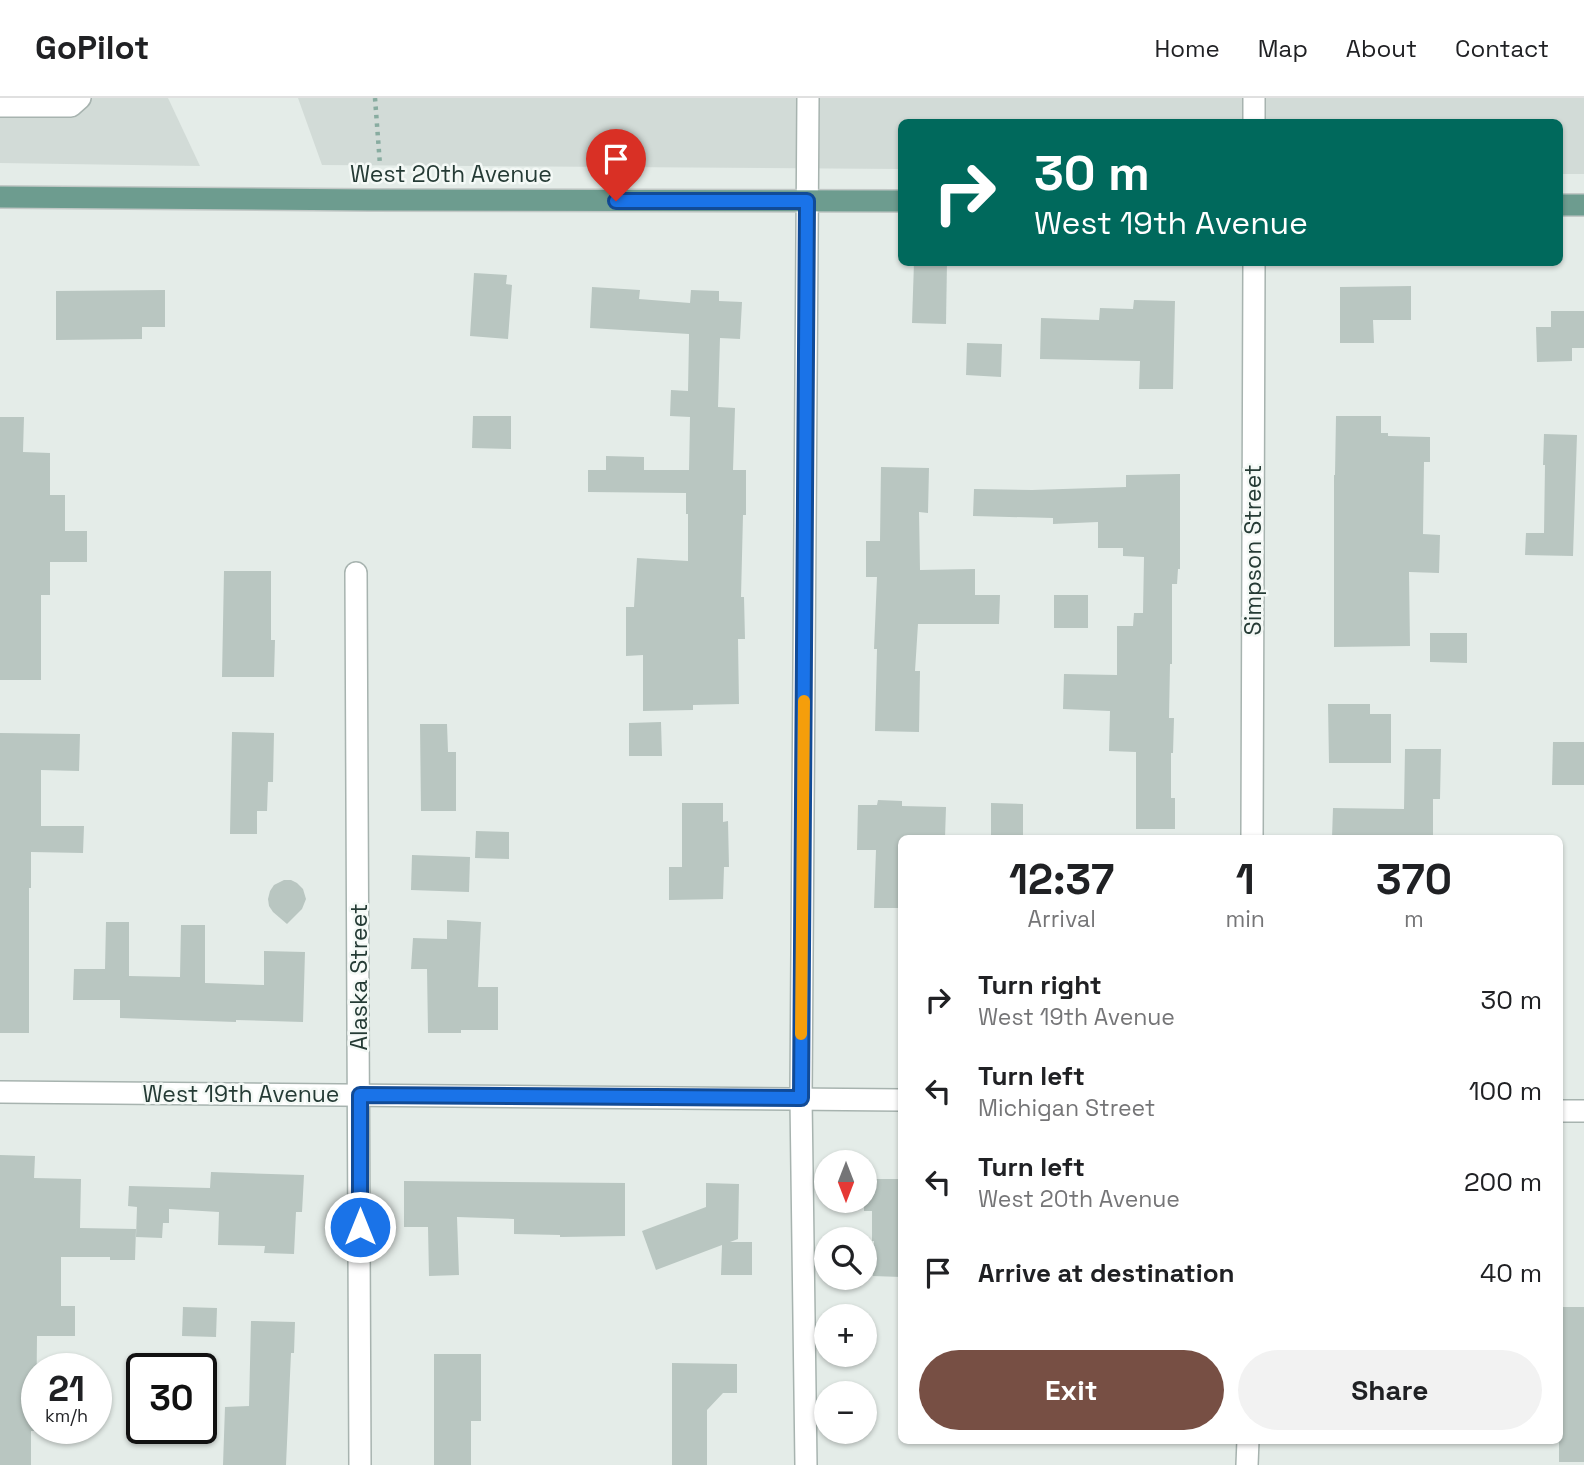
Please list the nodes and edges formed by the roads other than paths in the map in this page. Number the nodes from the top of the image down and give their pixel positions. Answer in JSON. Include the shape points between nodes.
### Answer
{"nodes":[{"id":1,"x":80,"y":98,"type":"edge"},
{"id":2,"x":808,"y":98,"type":"edge"},
{"id":3,"x":1254,"y":98,"type":"edge"},
{"id":4,"x":0,"y":106,"type":"edge"},
{"id":5,"x":1254,"y":119,"type":"edge"},
{"id":6,"x":0,"y":197,"type":"edge"},
{"id":7,"x":807,"y":201,"type":"junction"},
{"id":8,"x":898,"y":201,"type":"edge"},
{"id":9,"x":1563,"y":205,"type":"edge"},
{"id":10,"x":1584,"y":205,"type":"edge"},
{"id":11,"x":1254,"y":266,"type":"edge"},
{"id":12,"x":356,"y":572,"type":"dead end"},
{"id":13,"x":1252,"y":835,"type":"edge"},
{"id":14,"x":0,"y":1092,"type":"edge"},
{"id":15,"x":360,"y":1095,"type":"junction"},
{"id":16,"x":801,"y":1098,"type":"junction"},
{"id":17,"x":898,"y":1100,"type":"edge"},
{"id":18,"x":1563,"y":1111,"type":"edge"},
{"id":19,"x":1584,"y":1111,"type":"edge"},
{"id":20,"x":1248,"y":1444,"type":"edge"},
{"id":21,"x":360,"y":1465,"type":"edge"},
{"id":22,"x":806,"y":1465,"type":"edge"},
{"id":23,"x":1247,"y":1465,"type":"edge"}],
"edges":[{"from":1,"to":4,"type":"street","via":[[71,106]]},
{"from":2,"to":7,"type":"street"},
{"from":3,"to":5,"type":"street"},
{"from":6,"to":7,"type":"main road","name":"West 20th Avenue"},
{"from":7,"to":8,"type":"main road","name":"West 20th Avenue"},
{"from":7,"to":16,"type":"street"},
{"from":9,"to":10,"type":"main road"},
{"from":11,"to":13,"type":"street","name":"Simpson Street"},
{"from":12,"to":15,"type":"street","name":"Alaska Street"},
{"from":14,"to":15,"type":"street","name":"West 19th Avenue"},
{"from":15,"to":16,"type":"street","name":"West 19th Avenue"},
{"from":15,"to":21,"type":"street","name":"Alaska Street"},
{"from":16,"to":17,"type":"street","name":"West 19th Avenue"},
{"from":16,"to":22,"type":"street"},
{"from":18,"to":19,"type":"street"},
{"from":20,"to":23,"type":"street"}]}
